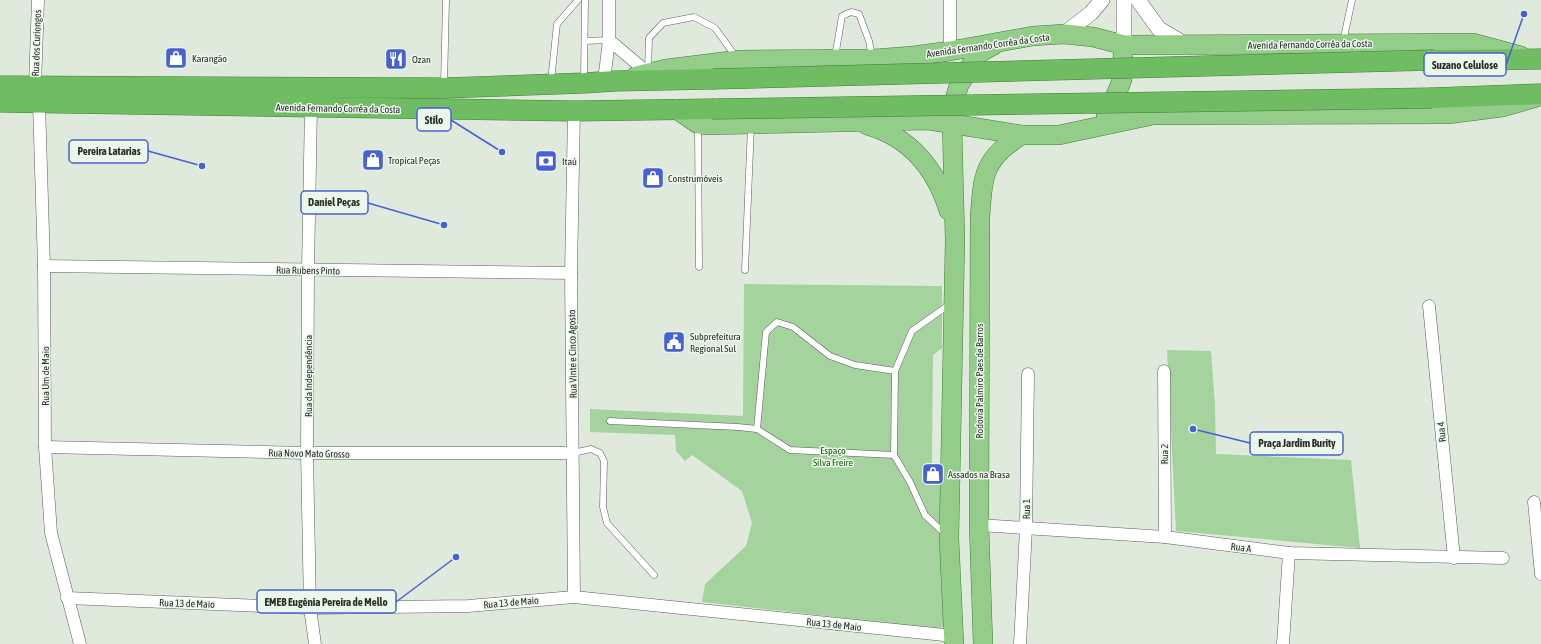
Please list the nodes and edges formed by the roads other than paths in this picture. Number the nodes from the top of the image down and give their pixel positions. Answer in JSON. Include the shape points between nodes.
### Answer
{"nodes":[{"id":1,"x":38,"y":0,"type":"edge"},
{"id":2,"x":446,"y":0,"type":"edge"},
{"id":3,"x":578,"y":0,"type":"edge"},
{"id":4,"x":585,"y":0,"type":"edge"},
{"id":5,"x":609,"y":0,"type":"edge"},
{"id":6,"x":950,"y":0,"type":"edge"},
{"id":7,"x":1102,"y":0,"type":"edge"},
{"id":8,"x":1124,"y":0,"type":"edge"},
{"id":9,"x":1138,"y":0,"type":"edge"},
{"id":10,"x":1352,"y":0,"type":"edge"},
{"id":11,"x":1064,"y":34,"type":"junction"},
{"id":12,"x":608,"y":40,"type":"junction"},
{"id":13,"x":585,"y":41,"type":"junction"},
{"id":14,"x":1003,"y":42,"type":"junction"},
{"id":15,"x":1342,"y":44,"type":"junction"},
{"id":16,"x":1124,"y":45,"type":"junction"},
{"id":17,"x":1186,"y":45,"type":"junction"},
{"id":18,"x":950,"y":51,"type":"junction"},
{"id":19,"x":873,"y":58,"type":"junction"},
{"id":20,"x":834,"y":59,"type":"junction"},
{"id":21,"x":1535,"y":59,"type":"edge"},
{"id":22,"x":738,"y":60,"type":"junction"},
{"id":23,"x":648,"y":73,"type":"junction"},
{"id":24,"x":609,"y":81,"type":"junction"},
{"id":25,"x":584,"y":83,"type":"junction"},
{"id":26,"x":550,"y":84,"type":"junction"},
{"id":27,"x":0,"y":86,"type":"edge"},
{"id":28,"x":444,"y":88,"type":"junction"},
{"id":29,"x":37,"y":95,"type":"junction"},
{"id":30,"x":1541,"y":95,"type":"edge"},
{"id":31,"x":0,"y":102,"type":"edge"},
{"id":32,"x":311,"y":108,"type":"junction"},
{"id":33,"x":676,"y":110,"type":"junction"},
{"id":34,"x":574,"y":111,"type":"junction"},
{"id":35,"x":856,"y":122,"type":"junction"},
{"id":36,"x":952,"y":123,"type":"junction"},
{"id":37,"x":698,"y":124,"type":"junction"},
{"id":38,"x":751,"y":125,"type":"junction"},
{"id":39,"x":1095,"y":127,"type":"junction"},
{"id":40,"x":1022,"y":135,"type":"junction"},
{"id":41,"x":955,"y":240,"type":"junction"},
{"id":42,"x":44,"y":266,"type":"junction"},
{"id":43,"x":699,"y":267,"type":"dead end"},
{"id":44,"x":308,"y":270,"type":"junction"},
{"id":45,"x":745,"y":270,"type":"dead end"},
{"id":46,"x":571,"y":273,"type":"junction"},
{"id":47,"x":954,"y":301,"type":"junction"},
{"id":48,"x":1429,"y":306,"type":"dead end"},
{"id":49,"x":895,"y":371,"type":"junction"},
{"id":50,"x":1164,"y":371,"type":"dead end"},
{"id":51,"x":1028,"y":374,"type":"dead end"},
{"id":52,"x":610,"y":421,"type":"dead end"},
{"id":53,"x":757,"y":429,"type":"junction"},
{"id":54,"x":45,"y":447,"type":"junction"},
{"id":55,"x":307,"y":453,"type":"junction"},
{"id":56,"x":573,"y":453,"type":"junction"},
{"id":57,"x":894,"y":455,"type":"junction"},
{"id":58,"x":1534,"y":502,"type":"dead end"},
{"id":59,"x":979,"y":525,"type":"junction"},
{"id":60,"x":1026,"y":528,"type":"junction"},
{"id":61,"x":1165,"y":537,"type":"junction"},
{"id":62,"x":949,"y":538,"type":"junction"},
{"id":63,"x":1289,"y":553,"type":"junction"},
{"id":64,"x":1454,"y":558,"type":"junction"},
{"id":65,"x":1503,"y":558,"type":"dead end"},
{"id":66,"x":1541,"y":574,"type":"edge"},
{"id":67,"x":654,"y":575,"type":"dead end"},
{"id":68,"x":574,"y":597,"type":"junction"},
{"id":69,"x":67,"y":598,"type":"junction"},
{"id":70,"x":310,"y":608,"type":"junction"},
{"id":71,"x":954,"y":640,"type":"edge"},
{"id":72,"x":80,"y":644,"type":"edge"},
{"id":73,"x":314,"y":644,"type":"edge"},
{"id":74,"x":983,"y":644,"type":"edge"},
{"id":75,"x":1020,"y":644,"type":"edge"},
{"id":76,"x":1283,"y":644,"type":"edge"}],
"edges":[{"from":1,"to":29,"type":"street","name":"Rua dos Curiongos"},
{"from":2,"to":28,"type":"lane"},
{"from":3,"to":26,"type":"lane","via":[[557,24]]},
{"from":4,"to":13,"type":"lane"},
{"from":5,"to":12,"type":"street"},
{"from":6,"to":18,"type":"street"},
{"from":7,"to":11,"type":"street","via":[[1091,13]]},
{"from":8,"to":16,"type":"street"},
{"from":9,"to":17,"type":"street","via":[[1159,28]]},
{"from":10,"to":15,"type":"lane"},
{"from":11,"to":14,"type":"main road","name":"Avenida Fernando Corrêa da Costa","via":[[1033,36]]},
{"from":11,"to":16,"type":"main road","name":"Avenida Fernando Corrêa da Costa","via":[[1093,37]]},
{"from":12,"to":13,"type":"lane"},
{"from":12,"to":23,"type":"street"},
{"from":12,"to":24,"type":"street"},
{"from":13,"to":25,"type":"lane"},
{"from":14,"to":18,"type":"main road","name":"Avenida Fernando Corrêa da Costa"},
{"from":14,"to":36,"type":"main road","via":[[983,51],[969,68],[959,85]]},
{"from":15,"to":17,"type":"main road","name":"Avenida Fernando Corrêa da Costa"},
{"from":15,"to":21,"type":"main road","name":"Avenida Fernando Corrêa da Costa","via":[[1473,43]]},
{"from":16,"to":17,"type":"main road","name":"Avenida Fernando Corrêa da Costa"},
{"from":16,"to":39,"type":"main road","via":[[1122,80],[1112,107]]},
{"from":18,"to":19,"type":"main road","name":"Avenida Fernando Corrêa da Costa"},
{"from":19,"to":20,"type":"main road","name":"Avenida Fernando Corrêa da Costa"},
{"from":19,"to":20,"type":"lane","via":[[859,14],[851,12],[842,16]]},
{"from":20,"to":22,"type":"main road","name":"Avenida Fernando Corrêa da Costa"},
{"from":21,"to":24,"type":"highway","name":"Avenida Fernando Corrêa da Costa","bridge":true},
{"from":22,"to":23,"type":"main road","name":"Avenida Fernando Corrêa da Costa"},
{"from":22,"to":23,"type":"lane","via":[[715,28],[694,17],[663,23],[649,38]]},
{"from":23,"to":24,"type":"main road","name":"Avenida Fernando Corrêa da Costa"},
{"from":24,"to":25,"type":"highway","name":"Avenida Fernando Corrêa da Costa"},
{"from":25,"to":26,"type":"highway","name":"Avenida Fernando Corrêa da Costa"},
{"from":26,"to":28,"type":"highway","name":"Avenida Fernando Corrêa da Costa"},
{"from":27,"to":29,"type":"highway","name":"Avenida Fernando Corrêa da Costa"},
{"from":28,"to":29,"type":"highway","name":"Avenida Fernando Corrêa da Costa"},
{"from":29,"to":31,"type":"highway","name":"Avenida Fernando Corrêa da Costa"},
{"from":29,"to":32,"type":"highway","name":"Avenida Fernando Corrêa da Costa"},
{"from":29,"to":42,"type":"street","name":"Rua Um de Maio"},
{"from":30,"to":33,"type":"highway","name":"Avenida Fernando Corrêa da Costa","bridge":true},
{"from":30,"to":39,"type":"main road","name":"Avenida Fernando Corrêa da Costa","via":[[1503,107],[1448,114],[1153,115]]},
{"from":32,"to":34,"type":"highway","name":"Avenida Fernando Corrêa da Costa"},
{"from":32,"to":44,"type":"street","name":"Rua da Independência"},
{"from":33,"to":34,"type":"highway","name":"Avenida Fernando Corrêa da Costa"},
{"from":33,"to":37,"type":"main road","name":"Avenida Fernando Corrêa da Costa"},
{"from":34,"to":46,"type":"street","name":"Rua Vinte e Cinco Agosto"},
{"from":35,"to":36,"type":"main road","name":"Avenida Fernando Corrêa da Costa","via":[[928,120]]},
{"from":35,"to":38,"type":"main road","name":"Avenida Fernando Corrêa da Costa"},
{"from":35,"to":41,"type":"main road","via":[[887,132],[915,151],[925,162],[944,194]]},
{"from":36,"to":40,"type":"main road","name":"Avenida Fernando Corrêa da Costa"},
{"from":36,"to":41,"type":"main road"},
{"from":37,"to":38,"type":"main road","name":"Avenida Fernando Corrêa da Costa"},
{"from":37,"to":43,"type":"lane"},
{"from":38,"to":45,"type":"lane"},
{"from":39,"to":40,"type":"main road","name":"Avenida Fernando Corrêa da Costa","via":[[1058,135]]},
{"from":40,"to":59,"type":"main road","name":"Rodovia Palmiro Paes de Barros","via":[[1006,145],[992,159],[984,177],[982,195],[979,261]]},
{"from":41,"to":47,"type":"main road"},
{"from":42,"to":44,"type":"street","name":"Rua Rubens Pinto"},
{"from":42,"to":54,"type":"street","name":"Rua Um de Maio"},
{"from":44,"to":46,"type":"street","name":"Rua Rubens Pinto"},
{"from":44,"to":55,"type":"street","name":"Rua da Independência"},
{"from":46,"to":56,"type":"street","name":"Rua Vinte e Cinco Agosto"},
{"from":47,"to":49,"type":"lane","via":[[912,331]]},
{"from":47,"to":62,"type":"main road"},
{"from":48,"to":64,"type":"street","name":"Rua 4"},
{"from":49,"to":53,"type":"lane","via":[[855,364],[830,356],[793,327],[777,322],[766,332]]},
{"from":49,"to":57,"type":"lane"},
{"from":50,"to":61,"type":"street","name":"Rua 2"},
{"from":51,"to":60,"type":"street","name":"Rua 1"},
{"from":52,"to":53,"type":"lane"},
{"from":53,"to":57,"type":"lane","via":[[790,450]]},
{"from":54,"to":55,"type":"street","name":"Rua Novo Mato Grosso"},
{"from":54,"to":69,"type":"street","name":"Rua Um de Maio","via":[[51,533]]},
{"from":55,"to":56,"type":"street","name":"Rua Novo Mato Grosso"},
{"from":55,"to":70,"type":"street","name":"Rua da Independência"},
{"from":56,"to":67,"type":"lane","via":[[591,449],[600,454],[604,461],[603,507],[607,523]]},
{"from":56,"to":68,"type":"street","name":"Rua Vinte e Cinco Agosto"},
{"from":57,"to":62,"type":"lane","via":[[925,515]]},
{"from":58,"to":66,"type":"street"},
{"from":59,"to":60,"type":"street","name":"Rua A"},
{"from":59,"to":74,"type":"main road","name":"Rodovia Palmiro Paes de Barros"},
{"from":60,"to":61,"type":"street","name":"Rua A"},
{"from":60,"to":75,"type":"street","name":"Rua 1"},
{"from":61,"to":63,"type":"street","name":"Rua A"},
{"from":62,"to":71,"type":"main road"},
{"from":63,"to":64,"type":"street","name":"Rua A"},
{"from":63,"to":76,"type":"street"},
{"from":64,"to":65,"type":"street","name":"Rua A"},
{"from":68,"to":70,"type":"street","name":"Rua 13 de Maio","via":[[468,606]]},
{"from":68,"to":71,"type":"street","name":"Rua 13 de Maio"},
{"from":69,"to":70,"type":"street","name":"Rua 13 de Maio"},
{"from":69,"to":72,"type":"street","name":"Rua Um de Maio"},
{"from":70,"to":73,"type":"street","name":"Rua da Independência"}]}
